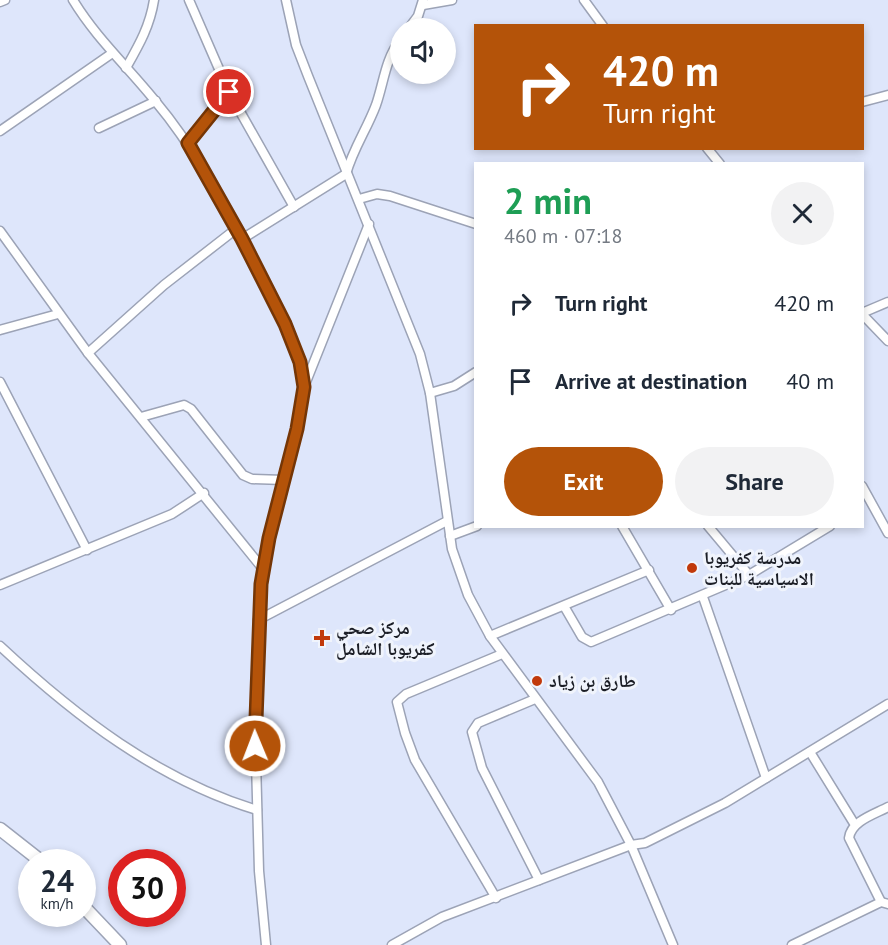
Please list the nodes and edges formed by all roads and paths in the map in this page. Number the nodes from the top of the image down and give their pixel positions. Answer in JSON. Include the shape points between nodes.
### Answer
{"nodes":[{"id":1,"x":5,"y":0,"type":"edge"},
{"id":2,"x":154,"y":0,"type":"edge"},
{"id":3,"x":189,"y":0,"type":"edge"},
{"id":4,"x":286,"y":0,"type":"edge"},
{"id":5,"x":453,"y":0,"type":"edge"},
{"id":6,"x":584,"y":0,"type":"edge"},
{"id":7,"x":75,"y":1,"type":"edge"},
{"id":8,"x":0,"y":2,"type":"edge"},
{"id":9,"x":423,"y":3,"type":"edge"},
{"id":10,"x":415,"y":18,"type":"edge"},
{"id":11,"x":602,"y":24,"type":"edge"},
{"id":12,"x":111,"y":54,"type":"junction"},
{"id":13,"x":390,"y":56,"type":"edge"},
{"id":14,"x":126,"y":68,"type":"junction"},
{"id":15,"x":229,"y":92,"type":"junction"},
{"id":16,"x":888,"y":95,"type":"edge"},
{"id":17,"x":156,"y":101,"type":"junction"},
{"id":18,"x":864,"y":101,"type":"edge"},
{"id":19,"x":99,"y":128,"type":"dead end"},
{"id":20,"x":0,"y":131,"type":"edge"},
{"id":21,"x":188,"y":143,"type":"junction"},
{"id":22,"x":708,"y":150,"type":"edge"},
{"id":23,"x":718,"y":162,"type":"edge"},
{"id":24,"x":346,"y":174,"type":"junction"},
{"id":25,"x":359,"y":199,"type":"junction"},
{"id":26,"x":294,"y":207,"type":"junction"},
{"id":27,"x":474,"y":223,"type":"edge"},
{"id":28,"x":369,"y":224,"type":"junction"},
{"id":29,"x":236,"y":229,"type":"junction"},
{"id":30,"x":0,"y":231,"type":"edge"},
{"id":31,"x":242,"y":239,"type":"junction"},
{"id":32,"x":888,"y":302,"type":"edge"},
{"id":33,"x":864,"y":313,"type":"edge"},
{"id":34,"x":58,"y":314,"type":"junction"},
{"id":35,"x":864,"y":316,"type":"edge"},
{"id":36,"x":0,"y":330,"type":"edge"},
{"id":37,"x":888,"y":341,"type":"edge"},
{"id":38,"x":88,"y":353,"type":"junction"},
{"id":39,"x":474,"y":373,"type":"edge"},
{"id":40,"x":0,"y":382,"type":"edge"},
{"id":41,"x":304,"y":387,"type":"junction"},
{"id":42,"x":430,"y":393,"type":"junction"},
{"id":43,"x":141,"y":417,"type":"junction"},
{"id":44,"x":284,"y":480,"type":"junction"},
{"id":45,"x":864,"y":490,"type":"edge"},
{"id":46,"x":204,"y":493,"type":"junction"},
{"id":47,"x":871,"y":502,"type":"junction"},
{"id":48,"x":864,"y":506,"type":"edge"},
{"id":49,"x":447,"y":521,"type":"junction"},
{"id":50,"x":474,"y":527,"type":"edge"},
{"id":51,"x":623,"y":528,"type":"edge"},
{"id":52,"x":710,"y":528,"type":"edge"},
{"id":53,"x":827,"y":528,"type":"edge"},
{"id":54,"x":888,"y":533,"type":"edge"},
{"id":55,"x":450,"y":536,"type":"junction"},
{"id":56,"x":87,"y":550,"type":"junction"},
{"id":57,"x":263,"y":569,"type":"junction"},
{"id":58,"x":649,"y":570,"type":"junction"},
{"id":59,"x":748,"y":575,"type":"junction"},
{"id":60,"x":0,"y":585,"type":"edge"},
{"id":61,"x":703,"y":597,"type":"junction"},
{"id":62,"x":564,"y":606,"type":"junction"},
{"id":63,"x":671,"y":610,"type":"junction"},
{"id":64,"x":258,"y":620,"type":"junction"},
{"id":65,"x":490,"y":636,"type":"junction"},
{"id":66,"x":0,"y":646,"type":"edge"},
{"id":67,"x":502,"y":654,"type":"junction"},
{"id":68,"x":535,"y":699,"type":"junction"},
{"id":69,"x":888,"y":704,"type":"edge"},
{"id":70,"x":810,"y":752,"type":"junction"},
{"id":71,"x":766,"y":778,"type":"junction"},
{"id":72,"x":888,"y":807,"type":"edge"},
{"id":73,"x":257,"y":810,"type":"junction"},
{"id":74,"x":855,"y":825,"type":"junction"},
{"id":75,"x":0,"y":830,"type":"edge"},
{"id":76,"x":631,"y":845,"type":"junction"},
{"id":77,"x":25,"y":849,"type":"edge"},
{"id":78,"x":539,"y":880,"type":"junction"},
{"id":79,"x":496,"y":898,"type":"junction"},
{"id":80,"x":884,"y":903,"type":"edge"},
{"id":81,"x":96,"y":920,"type":"edge"},
{"id":82,"x":120,"y":945,"type":"edge"},
{"id":83,"x":266,"y":945,"type":"edge"},
{"id":84,"x":392,"y":945,"type":"edge"},
{"id":85,"x":673,"y":945,"type":"edge"},
{"id":86,"x":792,"y":945,"type":"edge"}],
"edges":[{"from":1,"to":8,"type":"street"},
{"from":2,"to":14,"type":"street","via":[[151,19]]},
{"from":3,"to":15,"type":"street"},
{"from":4,"to":24,"type":"street","via":[[297,45]]},
{"from":5,"to":9,"type":"street"},
{"from":6,"to":11,"type":"street"},
{"from":7,"to":12,"type":"street"},
{"from":9,"to":10,"type":"street"},
{"from":12,"to":14,"type":"street"},
{"from":12,"to":20,"type":"street"},
{"from":13,"to":24,"type":"street","via":[[375,106]]},
{"from":14,"to":17,"type":"street"},
{"from":15,"to":21,"type":"street"},
{"from":15,"to":26,"type":"street"},
{"from":16,"to":18,"type":"street"},
{"from":17,"to":19,"type":"street"},
{"from":17,"to":21,"type":"street"},
{"from":21,"to":29,"type":"street"},
{"from":22,"to":23,"type":"street"},
{"from":24,"to":25,"type":"street"},
{"from":24,"to":26,"type":"street"},
{"from":25,"to":27,"type":"street","via":[[377,194],[390,196]]},
{"from":25,"to":28,"type":"street"},
{"from":26,"to":31,"type":"street"},
{"from":28,"to":41,"type":"street"},
{"from":28,"to":42,"type":"street","via":[[412,332]]},
{"from":29,"to":31,"type":"street"},
{"from":29,"to":38,"type":"street","via":[[164,285]]},
{"from":30,"to":34,"type":"street"},
{"from":31,"to":41,"type":"street","via":[[293,341]]},
{"from":32,"to":33,"type":"street"},
{"from":34,"to":36,"type":"street"},
{"from":34,"to":38,"type":"street"},
{"from":35,"to":37,"type":"street"},
{"from":38,"to":43,"type":"street"},
{"from":39,"to":42,"type":"street","via":[[454,386]]},
{"from":40,"to":56,"type":"street"},
{"from":41,"to":44,"type":"street"},
{"from":42,"to":49,"type":"street"},
{"from":43,"to":44,"type":"street","via":[[184,405],[243,475]]},
{"from":43,"to":46,"type":"street"},
{"from":44,"to":57,"type":"street"},
{"from":45,"to":47,"type":"street"},
{"from":46,"to":56,"type":"street","via":[[172,514]]},
{"from":46,"to":57,"type":"street"},
{"from":47,"to":48,"type":"street"},
{"from":47,"to":54,"type":"street"},
{"from":49,"to":55,"type":"street"},
{"from":49,"to":64,"type":"street"},
{"from":50,"to":55,"type":"street"},
{"from":51,"to":58,"type":"street"},
{"from":52,"to":59,"type":"street"},
{"from":53,"to":59,"type":"street"},
{"from":55,"to":65,"type":"street","via":[[462,580]]},
{"from":56,"to":60,"type":"street"},
{"from":57,"to":64,"type":"street"},
{"from":58,"to":62,"type":"street"},
{"from":58,"to":63,"type":"street"},
{"from":59,"to":61,"type":"street"},
{"from":61,"to":63,"type":"street"},
{"from":61,"to":71,"type":"street"},
{"from":62,"to":63,"type":"street","via":[[582,638],[591,642]]},
{"from":62,"to":65,"type":"street"},
{"from":64,"to":73,"type":"street"},
{"from":65,"to":67,"type":"street"},
{"from":66,"to":73,"type":"street","via":[[74,711],[128,749],[206,792]]},
{"from":67,"to":68,"type":"street"},
{"from":67,"to":79,"type":"street","via":[[406,694],[397,702],[415,760]]},
{"from":68,"to":76,"type":"street","via":[[589,768]]},
{"from":68,"to":78,"type":"street","via":[[478,723],[472,732],[482,768]]},
{"from":69,"to":70,"type":"street"},
{"from":70,"to":71,"type":"street"},
{"from":70,"to":74,"type":"street"},
{"from":71,"to":76,"type":"street","via":[[704,814],[645,843]]},
{"from":72,"to":74,"type":"street"},
{"from":73,"to":83,"type":"street"},
{"from":74,"to":80,"type":"street","via":[[850,831],[851,844]]},
{"from":75,"to":77,"type":"main road"},
{"from":76,"to":78,"type":"street"},
{"from":76,"to":85,"type":"street"},
{"from":78,"to":79,"type":"street"},
{"from":79,"to":84,"type":"street","via":[[429,923]]},
{"from":80,"to":86,"type":"street"},
{"from":81,"to":82,"type":"main road"}]}
